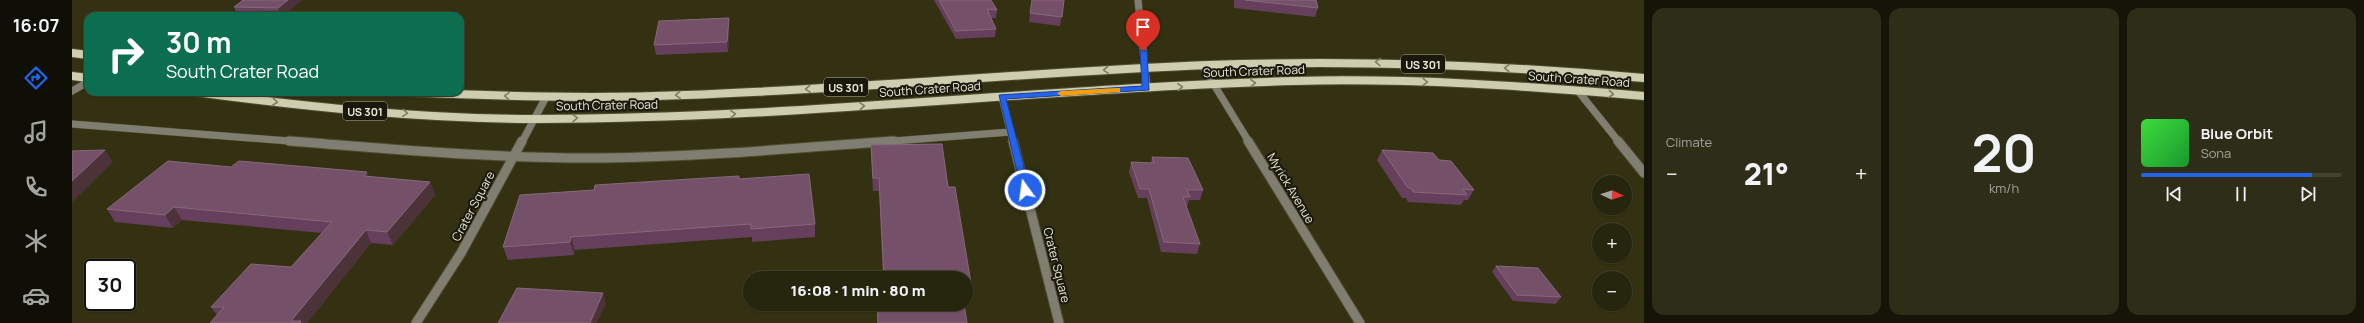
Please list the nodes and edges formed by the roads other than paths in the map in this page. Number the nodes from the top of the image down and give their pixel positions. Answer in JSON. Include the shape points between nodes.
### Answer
{"nodes":[{"id":1,"x":1138,"y":0,"type":"edge"},
{"id":2,"x":72,"y":53,"type":"edge"},
{"id":3,"x":84,"y":55,"type":"edge"},
{"id":4,"x":1202,"y":65,"type":"junction"},
{"id":5,"x":1145,"y":68,"type":"junction"},
{"id":6,"x":72,"y":76,"type":"edge"},
{"id":7,"x":84,"y":78,"type":"edge"},
{"id":8,"x":1644,"y":78,"type":"edge"},
{"id":9,"x":84,"y":84,"type":"edge"},
{"id":10,"x":1214,"y":85,"type":"junction"},
{"id":11,"x":1147,"y":88,"type":"junction"},
{"id":12,"x":72,"y":91,"type":"edge"},
{"id":13,"x":1578,"y":91,"type":"junction"},
{"id":14,"x":464,"y":94,"type":"edge"},
{"id":15,"x":229,"y":96,"type":"edge"},
{"id":16,"x":1644,"y":96,"type":"edge"},
{"id":17,"x":546,"y":97,"type":"junction"},
{"id":18,"x":1002,"y":97,"type":"junction"},
{"id":19,"x":536,"y":119,"type":"junction"},
{"id":20,"x":72,"y":124,"type":"edge"},
{"id":21,"x":1010,"y":132,"type":"junction"},
{"id":22,"x":513,"y":157,"type":"junction"},
{"id":23,"x":1644,"y":173,"type":"edge"},
{"id":24,"x":416,"y":323,"type":"edge"},
{"id":25,"x":1059,"y":323,"type":"edge"},
{"id":26,"x":1360,"y":323,"type":"edge"}],
"edges":[{"from":1,"to":5,"type":"street"},
{"from":2,"to":3,"type":"main road"},
{"from":4,"to":5,"type":"main road","name":"South Crater Road","number":"US 301"},
{"from":8,"to":4,"type":"main road","name":"South Crater Road","number":"US 301","one_way":true,"via":[[1397,62]]},
{"from":4,"to":10,"type":"street","name":"Myrick Avenue"},
{"from":5,"to":11,"type":"street"},
{"from":5,"to":17,"type":"main road","name":"South Crater Road","number":"US 301","one_way":true,"via":[[812,89],[654,96]]},
{"from":6,"to":7,"type":"main road"},
{"from":9,"to":12,"type":"street"},
{"from":11,"to":10,"type":"main road","name":"South Crater Road","number":"US 301","one_way":true},
{"from":10,"to":13,"type":"main road","name":"South Crater Road","number":"US 301","one_way":true,"via":[[1366,81],[1460,83]]},
{"from":10,"to":26,"type":"street","name":"Myrick Avenue"},
{"from":11,"to":18,"type":"main road","name":"South Crater Road","number":"US 301"},
{"from":13,"to":16,"type":"main road","name":"South Crater Road","number":"US 301","one_way":true},
{"from":13,"to":23,"type":"street"},
{"from":17,"to":14,"type":"main road","name":"South Crater Road","number":"US 301","one_way":true},
{"from":15,"to":19,"type":"main road","name":"South Crater Road","number":"US 301","one_way":true,"via":[[346,110]]},
{"from":17,"to":19,"type":"street","name":"Crater Square"},
{"from":19,"to":18,"type":"main road","name":"South Crater Road","number":"US 301","one_way":true,"via":[[746,113]]},
{"from":18,"to":21,"type":"street","name":"Crater Square"},
{"from":19,"to":22,"type":"street","name":"Crater Square"},
{"from":20,"to":22,"type":"street"},
{"from":21,"to":22,"type":"street","via":[[718,154],[602,158]]},
{"from":21,"to":25,"type":"street","name":"Crater Square"},
{"from":22,"to":24,"type":"street","name":"Crater Square","via":[[461,253]]}]}
